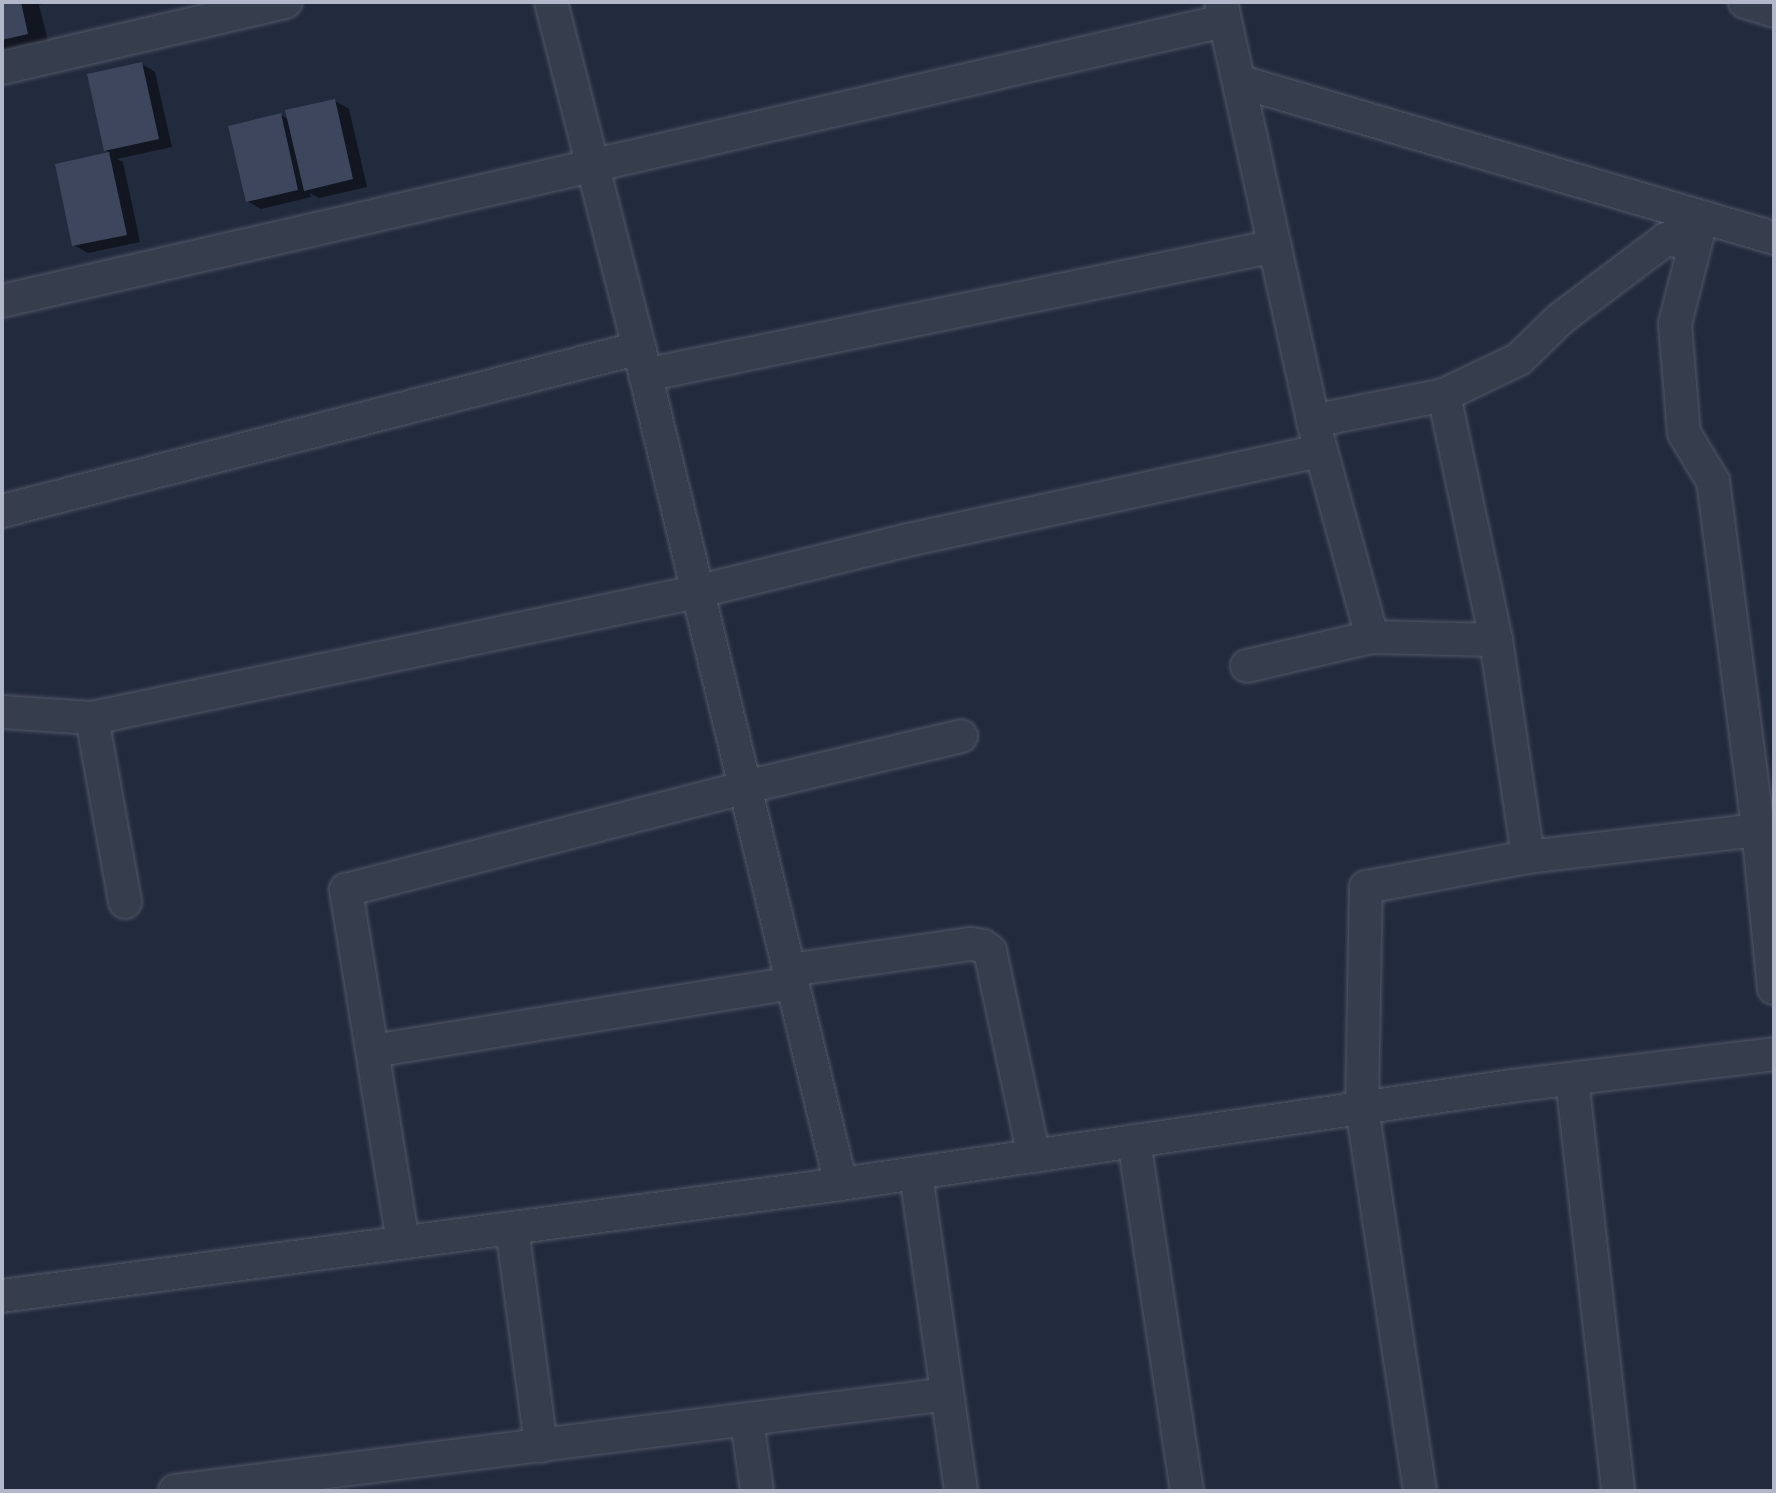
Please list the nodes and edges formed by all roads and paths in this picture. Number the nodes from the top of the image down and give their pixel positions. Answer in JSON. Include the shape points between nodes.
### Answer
{"nodes":[{"id":1,"x":285,"y":2,"type":"edge"},
{"id":2,"x":551,"y":2,"type":"edge"},
{"id":3,"x":1745,"y":2,"type":"edge"},
{"id":4,"x":1774,"y":10,"type":"edge"},
{"id":5,"x":1222,"y":11,"type":"edge"},
{"id":6,"x":2,"y":68,"type":"edge"},
{"id":7,"x":1241,"y":82,"type":"junction"},
{"id":8,"x":590,"y":166,"type":"junction"},
{"id":9,"x":1698,"y":230,"type":"junction"},
{"id":10,"x":1774,"y":238,"type":"edge"},
{"id":11,"x":1275,"y":246,"type":"junction"},
{"id":12,"x":2,"y":301,"type":"edge"},
{"id":13,"x":642,"y":362,"type":"junction"},
{"id":14,"x":1444,"y":395,"type":"junction"},
{"id":15,"x":1316,"y":436,"type":"junction"},
{"id":16,"x":2,"y":511,"type":"edge"},
{"id":17,"x":696,"y":592,"type":"junction"},
{"id":18,"x":1372,"y":637,"type":"junction"},
{"id":19,"x":1496,"y":640,"type":"junction"},
{"id":20,"x":1247,"y":666,"type":"dead end"},
{"id":21,"x":2,"y":712,"type":"edge"},
{"id":22,"x":92,"y":718,"type":"junction"},
{"id":23,"x":961,"y":736,"type":"dead end"},
{"id":24,"x":746,"y":786,"type":"junction"},
{"id":25,"x":1766,"y":829,"type":"edge"},
{"id":26,"x":1528,"y":857,"type":"junction"},
{"id":27,"x":125,"y":902,"type":"dead end"},
{"id":28,"x":791,"y":977,"type":"junction"},
{"id":29,"x":1774,"y":988,"type":"edge"},
{"id":30,"x":373,"y":1051,"type":"junction"},
{"id":31,"x":1774,"y":1054,"type":"edge"},
{"id":32,"x":1572,"y":1079,"type":"junction"},
{"id":33,"x":1362,"y":1108,"type":"junction"},
{"id":34,"x":1134,"y":1141,"type":"junction"},
{"id":35,"x":1034,"y":1156,"type":"junction"},
{"id":36,"x":916,"y":1174,"type":"junction"},
{"id":37,"x":841,"y":1184,"type":"junction"},
{"id":38,"x":512,"y":1228,"type":"junction"},
{"id":39,"x":403,"y":1242,"type":"junction"},
{"id":40,"x":2,"y":1296,"type":"edge"},
{"id":41,"x":947,"y":1394,"type":"junction"},
{"id":42,"x":747,"y":1420,"type":"junction"},
{"id":43,"x":541,"y":1446,"type":"junction"},
{"id":44,"x":175,"y":1491,"type":"edge"},
{"id":45,"x":757,"y":1491,"type":"edge"},
{"id":46,"x":961,"y":1491,"type":"edge"},
{"id":47,"x":1186,"y":1491,"type":"edge"},
{"id":48,"x":1420,"y":1491,"type":"edge"},
{"id":49,"x":1618,"y":1491,"type":"edge"}],
"edges":[{"from":1,"to":6,"type":"street"},
{"from":2,"to":8,"type":"street"},
{"from":3,"to":4,"type":"street"},
{"from":5,"to":7,"type":"street"},
{"from":5,"to":8,"type":"street"},
{"from":7,"to":9,"type":"street"},
{"from":7,"to":11,"type":"street"},
{"from":8,"to":12,"type":"street"},
{"from":8,"to":13,"type":"street"},
{"from":9,"to":10,"type":"street"},
{"from":9,"to":14,"type":"street","via":[[1666,239],[1560,319],[1519,359]]},
{"from":9,"to":25,"type":"street","via":[[1675,324],[1684,433],[1713,481]]},
{"from":11,"to":13,"type":"street"},
{"from":11,"to":15,"type":"street"},
{"from":13,"to":16,"type":"street"},
{"from":13,"to":17,"type":"street"},
{"from":14,"to":15,"type":"street"},
{"from":14,"to":19,"type":"street"},
{"from":15,"to":17,"type":"street"},
{"from":15,"to":18,"type":"street"},
{"from":17,"to":22,"type":"street"},
{"from":17,"to":24,"type":"street"},
{"from":18,"to":19,"type":"street"},
{"from":18,"to":20,"type":"street"},
{"from":19,"to":26,"type":"street"},
{"from":21,"to":22,"type":"street"},
{"from":22,"to":27,"type":"street"},
{"from":23,"to":24,"type":"street"},
{"from":24,"to":28,"type":"street"},
{"from":24,"to":30,"type":"street","via":[[346,890]]},
{"from":25,"to":26,"type":"street"},
{"from":25,"to":29,"type":"street"},
{"from":26,"to":33,"type":"street","via":[[1366,887]]},
{"from":28,"to":30,"type":"street"},
{"from":28,"to":35,"type":"street","via":[[971,944],[990,951]]},
{"from":28,"to":37,"type":"street"},
{"from":30,"to":39,"type":"street"},
{"from":31,"to":32,"type":"street"},
{"from":32,"to":33,"type":"street"},
{"from":32,"to":49,"type":"street"},
{"from":33,"to":34,"type":"street"},
{"from":33,"to":48,"type":"street"},
{"from":34,"to":35,"type":"street"},
{"from":34,"to":47,"type":"street"},
{"from":35,"to":36,"type":"street"},
{"from":36,"to":37,"type":"street"},
{"from":36,"to":41,"type":"street"},
{"from":37,"to":38,"type":"street"},
{"from":38,"to":39,"type":"street"},
{"from":38,"to":43,"type":"street"},
{"from":39,"to":40,"type":"street"},
{"from":41,"to":42,"type":"street"},
{"from":41,"to":46,"type":"street"},
{"from":42,"to":43,"type":"street"},
{"from":42,"to":45,"type":"street"},
{"from":43,"to":44,"type":"street"}]}
